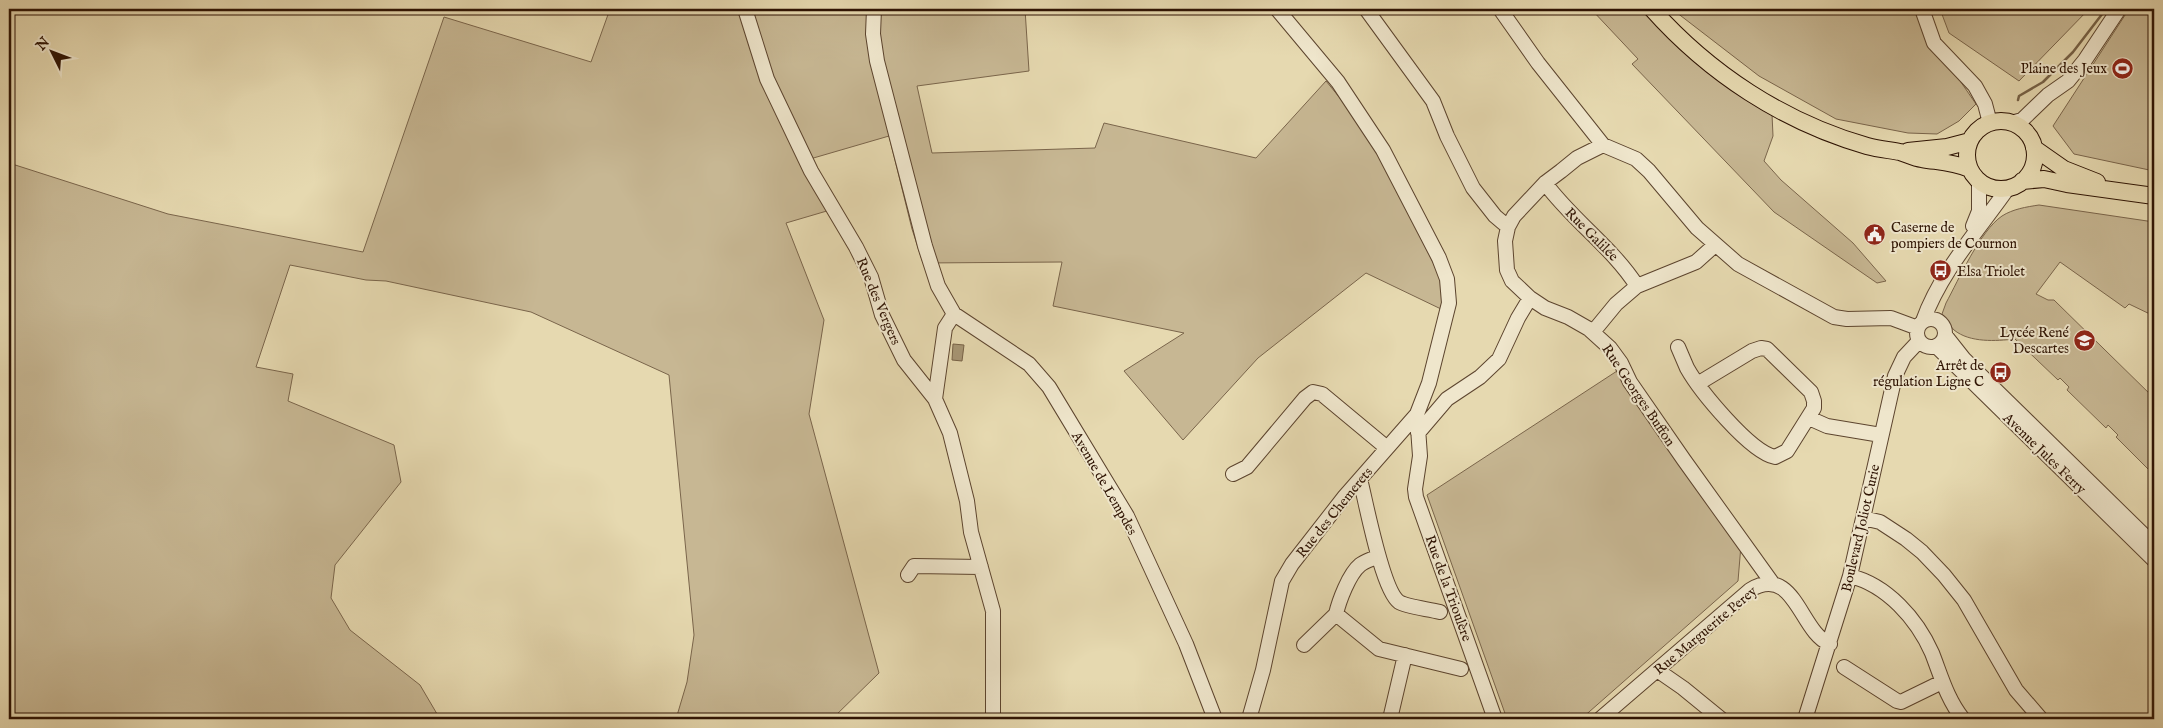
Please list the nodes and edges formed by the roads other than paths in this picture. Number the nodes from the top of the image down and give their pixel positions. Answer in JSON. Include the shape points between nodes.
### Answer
{"nodes":[{"id":1,"x":745,"y":9,"type":"edge"},
{"id":2,"x":874,"y":9,"type":"edge"},
{"id":3,"x":1277,"y":9,"type":"edge"},
{"id":4,"x":1366,"y":9,"type":"edge"},
{"id":5,"x":1500,"y":9,"type":"edge"},
{"id":6,"x":1652,"y":9,"type":"edge"},
{"id":7,"x":1922,"y":9,"type":"edge"},
{"id":8,"x":2118,"y":9,"type":"edge"},
{"id":9,"x":1990,"y":123,"type":"junction"},
{"id":10,"x":2011,"y":123,"type":"junction"},
{"id":11,"x":1970,"y":141,"type":"junction"},
{"id":12,"x":1604,"y":145,"type":"junction"},
{"id":13,"x":2034,"y":148,"type":"junction"},
{"id":14,"x":1900,"y":152,"type":"junction"},
{"id":15,"x":1974,"y":175,"type":"junction"},
{"id":16,"x":2022,"y":181,"type":"junction"},
{"id":17,"x":1546,"y":183,"type":"junction"},
{"id":18,"x":2008,"y":188,"type":"junction"},
{"id":19,"x":2122,"y":191,"type":"junction"},
{"id":20,"x":2154,"y":196,"type":"edge"},
{"id":21,"x":1508,"y":227,"type":"junction"},
{"id":22,"x":1965,"y":244,"type":"junction"},
{"id":23,"x":1715,"y":245,"type":"junction"},
{"id":24,"x":1637,"y":286,"type":"junction"},
{"id":25,"x":1530,"y":298,"type":"junction"},
{"id":26,"x":954,"y":314,"type":"junction"},
{"id":27,"x":1924,"y":327,"type":"junction"},
{"id":28,"x":1593,"y":332,"type":"junction"},
{"id":29,"x":1945,"y":334,"type":"junction"},
{"id":30,"x":1936,"y":346,"type":"junction"},
{"id":31,"x":1678,"y":347,"type":"dead end"},
{"id":32,"x":1699,"y":383,"type":"junction"},
{"id":33,"x":935,"y":399,"type":"junction"},
{"id":34,"x":1417,"y":414,"type":"junction"},
{"id":35,"x":1809,"y":418,"type":"junction"},
{"id":36,"x":1407,"y":425,"type":"junction"},
{"id":37,"x":1419,"y":434,"type":"junction"},
{"id":38,"x":1881,"y":435,"type":"junction"},
{"id":39,"x":1396,"y":437,"type":"junction"},
{"id":40,"x":1387,"y":448,"type":"junction"},
{"id":41,"x":1420,"y":456,"type":"junction"},
{"id":42,"x":1233,"y":474,"type":"dead end"},
{"id":43,"x":1360,"y":478,"type":"junction"},
{"id":44,"x":1345,"y":496,"type":"junction"},
{"id":45,"x":1368,"y":513,"type":"junction"},
{"id":46,"x":1863,"y":518,"type":"junction"},
{"id":47,"x":2154,"y":545,"type":"edge"},
{"id":48,"x":1378,"y":556,"type":"junction"},
{"id":49,"x":2154,"y":560,"type":"edge"},
{"id":50,"x":981,"y":567,"type":"junction"},
{"id":51,"x":908,"y":575,"type":"dead end"},
{"id":52,"x":1850,"y":576,"type":"junction"},
{"id":53,"x":1773,"y":584,"type":"junction"},
{"id":54,"x":1440,"y":612,"type":"dead end"},
{"id":55,"x":1336,"y":614,"type":"junction"},
{"id":56,"x":1830,"y":644,"type":"junction"},
{"id":57,"x":1304,"y":645,"type":"dead end"},
{"id":58,"x":1405,"y":655,"type":"junction"},
{"id":59,"x":1844,"y":667,"type":"dead end"},
{"id":60,"x":1461,"y":669,"type":"dead end"},
{"id":61,"x":1657,"y":670,"type":"junction"},
{"id":62,"x":1942,"y":682,"type":"junction"},
{"id":63,"x":1808,"y":718,"type":"edge"},
{"id":64,"x":993,"y":719,"type":"edge"},
{"id":65,"x":1215,"y":719,"type":"edge"},
{"id":66,"x":1249,"y":719,"type":"edge"},
{"id":67,"x":1390,"y":719,"type":"edge"},
{"id":68,"x":1496,"y":719,"type":"edge"},
{"id":69,"x":1600,"y":719,"type":"edge"},
{"id":70,"x":1721,"y":719,"type":"edge"},
{"id":71,"x":1963,"y":719,"type":"edge"},
{"id":72,"x":2041,"y":719,"type":"edge"}],
"edges":[{"from":1,"to":33,"type":"street","name":"Rue des Vergers","via":[[767,79],[807,163],[856,246],[871,277],[882,315],[904,360]]},
{"from":2,"to":26,"type":"street","via":[[877,61],[912,200],[932,272]]},
{"from":3,"to":34,"type":"street","name":"Rue des Chemerets","via":[[1338,82],[1383,150],[1447,279],[1447,318]]},
{"from":4,"to":21,"type":"street","via":[[1433,101],[1473,188]]},
{"from":5,"to":12,"type":"street","via":[[1538,63]]},
{"from":6,"to":14,"type":"main road","via":[[1699,55],[1762,100],[1838,137]]},
{"from":7,"to":9,"type":"street","via":[[1934,43],[1975,86],[1985,104]]},
{"from":8,"to":10,"type":"street","via":[[2068,81],[2022,120]]},
{"from":9,"to":10,"type":"main road"},
{"from":9,"to":11,"type":"main road","via":[[1978,130]]},
{"from":10,"to":13,"type":"main road","via":[[2026,132]]},
{"from":11,"to":14,"type":"main road"},
{"from":11,"to":15,"type":"main road","via":[[1967,158]]},
{"from":12,"to":17,"type":"street","via":[[1577,158]]},
{"from":12,"to":23,"type":"street","via":[[1636,159],[1650,170],[1688,218]]},
{"from":13,"to":16,"type":"main road","via":[[2033,166]]},
{"from":13,"to":19,"type":"main road","via":[[2064,170]]},
{"from":14,"to":15,"type":"main road","via":[[1920,159],[1950,162]]},
{"from":15,"to":18,"type":"main road","via":[[1995,189]]},
{"from":15,"to":22,"type":"street","name":"Boulevard Joliot Curie","via":[[1979,211]]},
{"from":16,"to":18,"type":"main road"},
{"from":16,"to":19,"type":"main road","via":[[2044,179]]},
{"from":17,"to":21,"type":"street","via":[[1514,216]]},
{"from":17,"to":24,"type":"street","name":"Rue Galilée","via":[[1571,214],[1618,259]]},
{"from":18,"to":22,"type":"street","name":"Boulevard Joliot Curie"},
{"from":19,"to":20,"type":"main road"},
{"from":21,"to":25,"type":"street","name":"Rue Georges Buffon","via":[[1507,270],[1512,281]]},
{"from":22,"to":27,"type":"street","name":"Boulevard Joliot Curie","via":[[1930,302]]},
{"from":23,"to":24,"type":"street","via":[[1696,262]]},
{"from":23,"to":27,"type":"street","via":[[1738,264],[1834,317],[1891,318]]},
{"from":24,"to":28,"type":"street","via":[[1616,304]]},
{"from":25,"to":28,"type":"street","name":"Rue Georges Buffon"},
{"from":25,"to":37,"type":"street","via":[[1499,359],[1480,377],[1447,399]]},
{"from":26,"to":33,"type":"street","via":[[945,328]]},
{"from":26,"to":65,"type":"street","name":"Avenue de Lempdes","via":[[1029,364],[1049,387],[1127,516],[1186,644]]},
{"from":27,"to":29,"type":"street","name":"Avenue Jules Ferry","via":[[1942,324]]},
{"from":27,"to":30,"type":"street","via":[[1927,346]]},
{"from":27,"to":38,"type":"street","name":"Boulevard Joliot Curie","via":[[1898,366]]},
{"from":28,"to":53,"type":"street","name":"Rue Georges Buffon","via":[[1622,363],[1630,382]]},
{"from":29,"to":30,"type":"street"},
{"from":29,"to":47,"type":"street","name":"Avenue Jules Ferry","via":[[1964,359]]},
{"from":30,"to":49,"type":"street","name":"Avenue Jules Ferry"},
{"from":31,"to":32,"type":"street"},
{"from":32,"to":35,"type":"street","via":[[1725,417],[1768,456],[1775,457],[1787,450]]},
{"from":32,"to":35,"type":"street","via":[[1761,348],[1811,392],[1814,408]]},
{"from":33,"to":50,"type":"street","name":"Rue des Vergers","via":[[950,433]]},
{"from":34,"to":36,"type":"street","name":"Rue des Chemerets"},
{"from":34,"to":37,"type":"street","name":"Rue de la Trioulère"},
{"from":35,"to":38,"type":"street","via":[[1827,426]]},
{"from":36,"to":37,"type":"street"},
{"from":36,"to":39,"type":"street","name":"Rue des Chemerets"},
{"from":37,"to":41,"type":"street","name":"Rue de la Trioulère"},
{"from":38,"to":46,"type":"street","name":"Boulevard Joliot Curie"},
{"from":39,"to":40,"type":"street","name":"Rue des Chemerets"},
{"from":39,"to":41,"type":"street","via":[[1410,441]]},
{"from":40,"to":42,"type":"street","via":[[1322,394],[1313,392],[1247,467]]},
{"from":40,"to":43,"type":"street","name":"Rue des Chemerets"},
{"from":41,"to":68,"type":"street","name":"Rue de la Trioulère","via":[[1416,497]]},
{"from":43,"to":44,"type":"street","name":"Rue des Chemerets"},
{"from":43,"to":45,"type":"street"},
{"from":44,"to":45,"type":"street"},
{"from":44,"to":66,"type":"street","name":"Rue des Chemerets","via":[[1282,581]]},
{"from":45,"to":48,"type":"street"},
{"from":46,"to":52,"type":"street","name":"Boulevard Joliot Curie"},
{"from":46,"to":72,"type":"street","via":[[1880,522],[1900,535],[1944,575],[1964,600],[2016,690]]},
{"from":48,"to":54,"type":"street","via":[[1392,595],[1400,602]]},
{"from":48,"to":55,"type":"street","via":[[1356,569],[1339,600]]},
{"from":50,"to":51,"type":"street","via":[[914,566]]},
{"from":50,"to":64,"type":"street","name":"Rue des Vergers","via":[[992,611]]},
{"from":52,"to":56,"type":"street","name":"Boulevard Joliot Curie"},
{"from":52,"to":62,"type":"street","via":[[1880,589],[1903,609],[1928,644]]},
{"from":53,"to":56,"type":"street","name":"Rue Marguerite Perey","via":[[1792,598],[1821,638]]},
{"from":53,"to":61,"type":"street","name":"Rue Marguerite Perey","via":[[1758,585],[1750,590]]},
{"from":55,"to":57,"type":"street"},
{"from":55,"to":58,"type":"street","via":[[1379,649]]},
{"from":56,"to":63,"type":"street","name":"Boulevard Joliot Curie"},
{"from":58,"to":60,"type":"street"},
{"from":58,"to":67,"type":"street"},
{"from":59,"to":62,"type":"street","via":[[1901,702]]},
{"from":61,"to":69,"type":"street","name":"Rue Marguerite Perey"},
{"from":61,"to":70,"type":"street"},
{"from":62,"to":71,"type":"street"}]}
